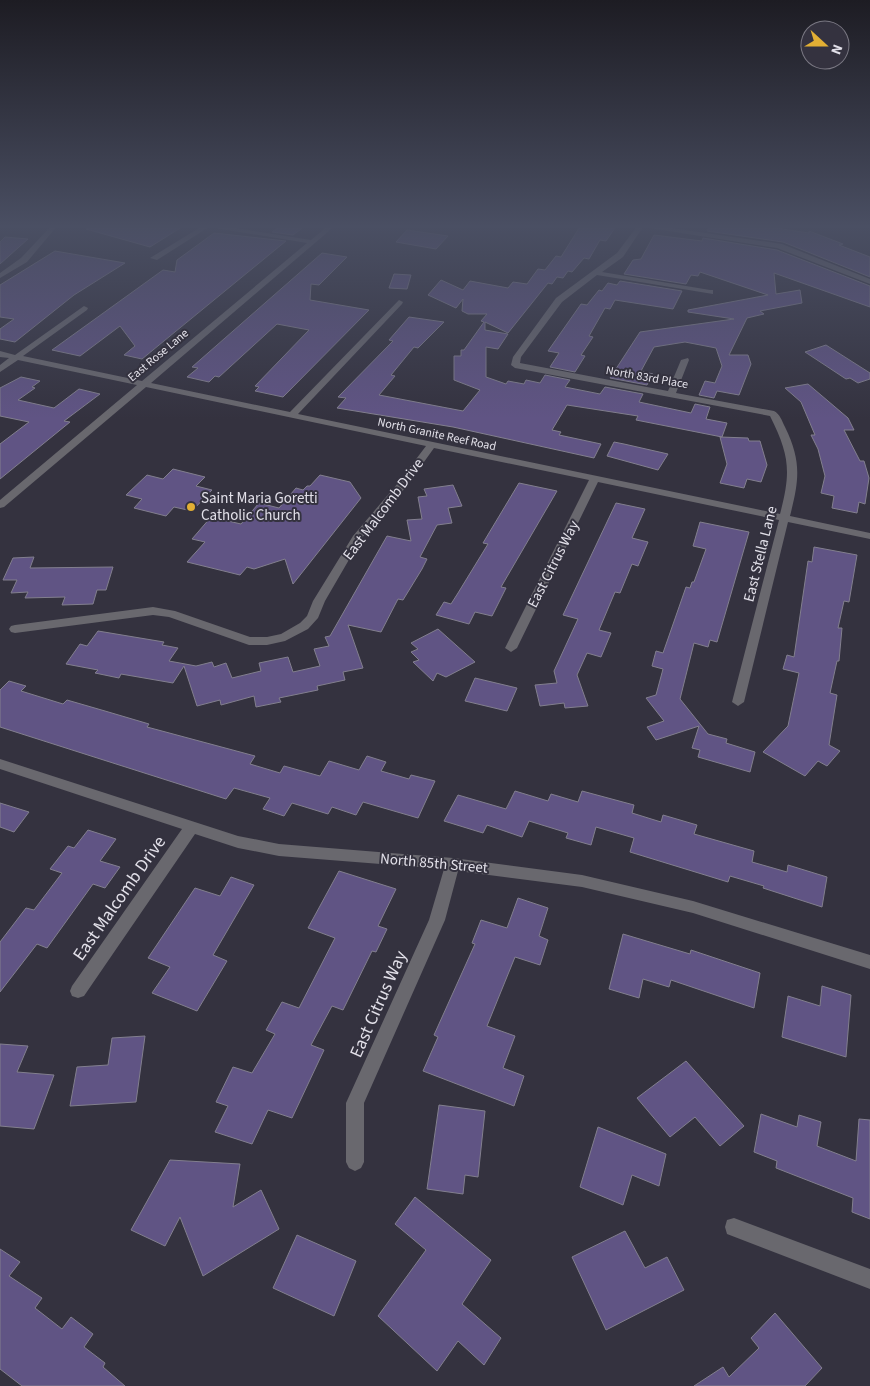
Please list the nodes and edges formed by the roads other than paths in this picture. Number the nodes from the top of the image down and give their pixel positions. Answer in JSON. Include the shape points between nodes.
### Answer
{"nodes":[{"id":1,"x":255,"y":290,"type":"edge"},
{"id":2,"x":571,"y":290,"type":"edge"},
{"id":3,"x":696,"y":290,"type":"edge"},
{"id":4,"x":710,"y":292,"type":"dead end"},
{"id":5,"x":399,"y":302,"type":"dead end"},
{"id":6,"x":84,"y":308,"type":"dead end"},
{"id":7,"x":0,"y":354,"type":"edge"},
{"id":8,"x":16,"y":358,"type":"junction"},
{"id":9,"x":685,"y":360,"type":"dead end"},
{"id":10,"x":0,"y":370,"type":"edge"},
{"id":11,"x":143,"y":384,"type":"junction"},
{"id":12,"x":671,"y":394,"type":"junction"},
{"id":13,"x":774,"y":414,"type":"joint"},
{"id":14,"x":291,"y":416,"type":"junction"},
{"id":15,"x":431,"y":445,"type":"junction"},
{"id":16,"x":595,"y":480,"type":"junction"},
{"id":17,"x":0,"y":505,"type":"edge"},
{"id":18,"x":784,"y":519,"type":"junction"},
{"id":19,"x":870,"y":536,"type":"edge"},
{"id":20,"x":15,"y":629,"type":"dead end"},
{"id":21,"x":511,"y":648,"type":"dead end"},
{"id":22,"x":738,"y":702,"type":"dead end"},
{"id":23,"x":0,"y":764,"type":"edge"},
{"id":24,"x":192,"y":827,"type":"junction"},
{"id":25,"x":452,"y":864,"type":"junction"},
{"id":26,"x":870,"y":962,"type":"edge"},
{"id":27,"x":78,"y":990,"type":"dead end"},
{"id":28,"x":355,"y":1162,"type":"dead end"},
{"id":29,"x":734,"y":1227,"type":"dead end"},
{"id":30,"x":870,"y":1280,"type":"edge"}],
"edges":[{"from":1,"to":11,"type":"street","name":"East Rose Lane"},
{"from":2,"to":12,"type":"street","name":"North 83rd Place","via":[[548,313],[517,357],[515,365]]},
{"from":3,"to":4,"type":"street"},
{"from":5,"to":14,"type":"street"},
{"from":6,"to":8,"type":"street"},
{"from":7,"to":8,"type":"street","name":"North Granite Reef Road"},
{"from":8,"to":10,"type":"street"},
{"from":8,"to":11,"type":"street","name":"North Granite Reef Road"},
{"from":9,"to":12,"type":"street"},
{"from":11,"to":14,"type":"street","name":"North Granite Reef Road"},
{"from":11,"to":17,"type":"street","name":"East Rose Lane"},
{"from":12,"to":13,"type":"street","name":"North 83rd Place"},
{"from":13,"to":18,"type":"street","name":"East Stella Lane","via":[[790,449],[794,467]]},
{"from":14,"to":15,"type":"street","name":"North Granite Reef Road"},
{"from":15,"to":16,"type":"street","name":"North Granite Reef Road"},
{"from":15,"to":20,"type":"street","name":"East Malcomb Drive","via":[[357,538],[312,618],[285,638],[249,640],[153,610]]},
{"from":16,"to":18,"type":"street","name":"North Granite Reef Road"},
{"from":16,"to":21,"type":"street","name":"East Citrus Way"},
{"from":18,"to":19,"type":"street","name":"North Granite Reef Road"},
{"from":18,"to":22,"type":"street","name":"East Stella Lane"},
{"from":23,"to":24,"type":"street","name":"North 85th Street"},
{"from":24,"to":25,"type":"street","name":"North 85th Street","via":[[238,842],[278,850]]},
{"from":24,"to":27,"type":"street","name":"East Malcomb Drive"},
{"from":25,"to":26,"type":"street","name":"North 85th Street","via":[[582,881],[633,892],[693,907]]},
{"from":25,"to":28,"type":"street","name":"East Citrus Way","via":[[437,920],[356,1104]]},
{"from":29,"to":30,"type":"street"}]}
